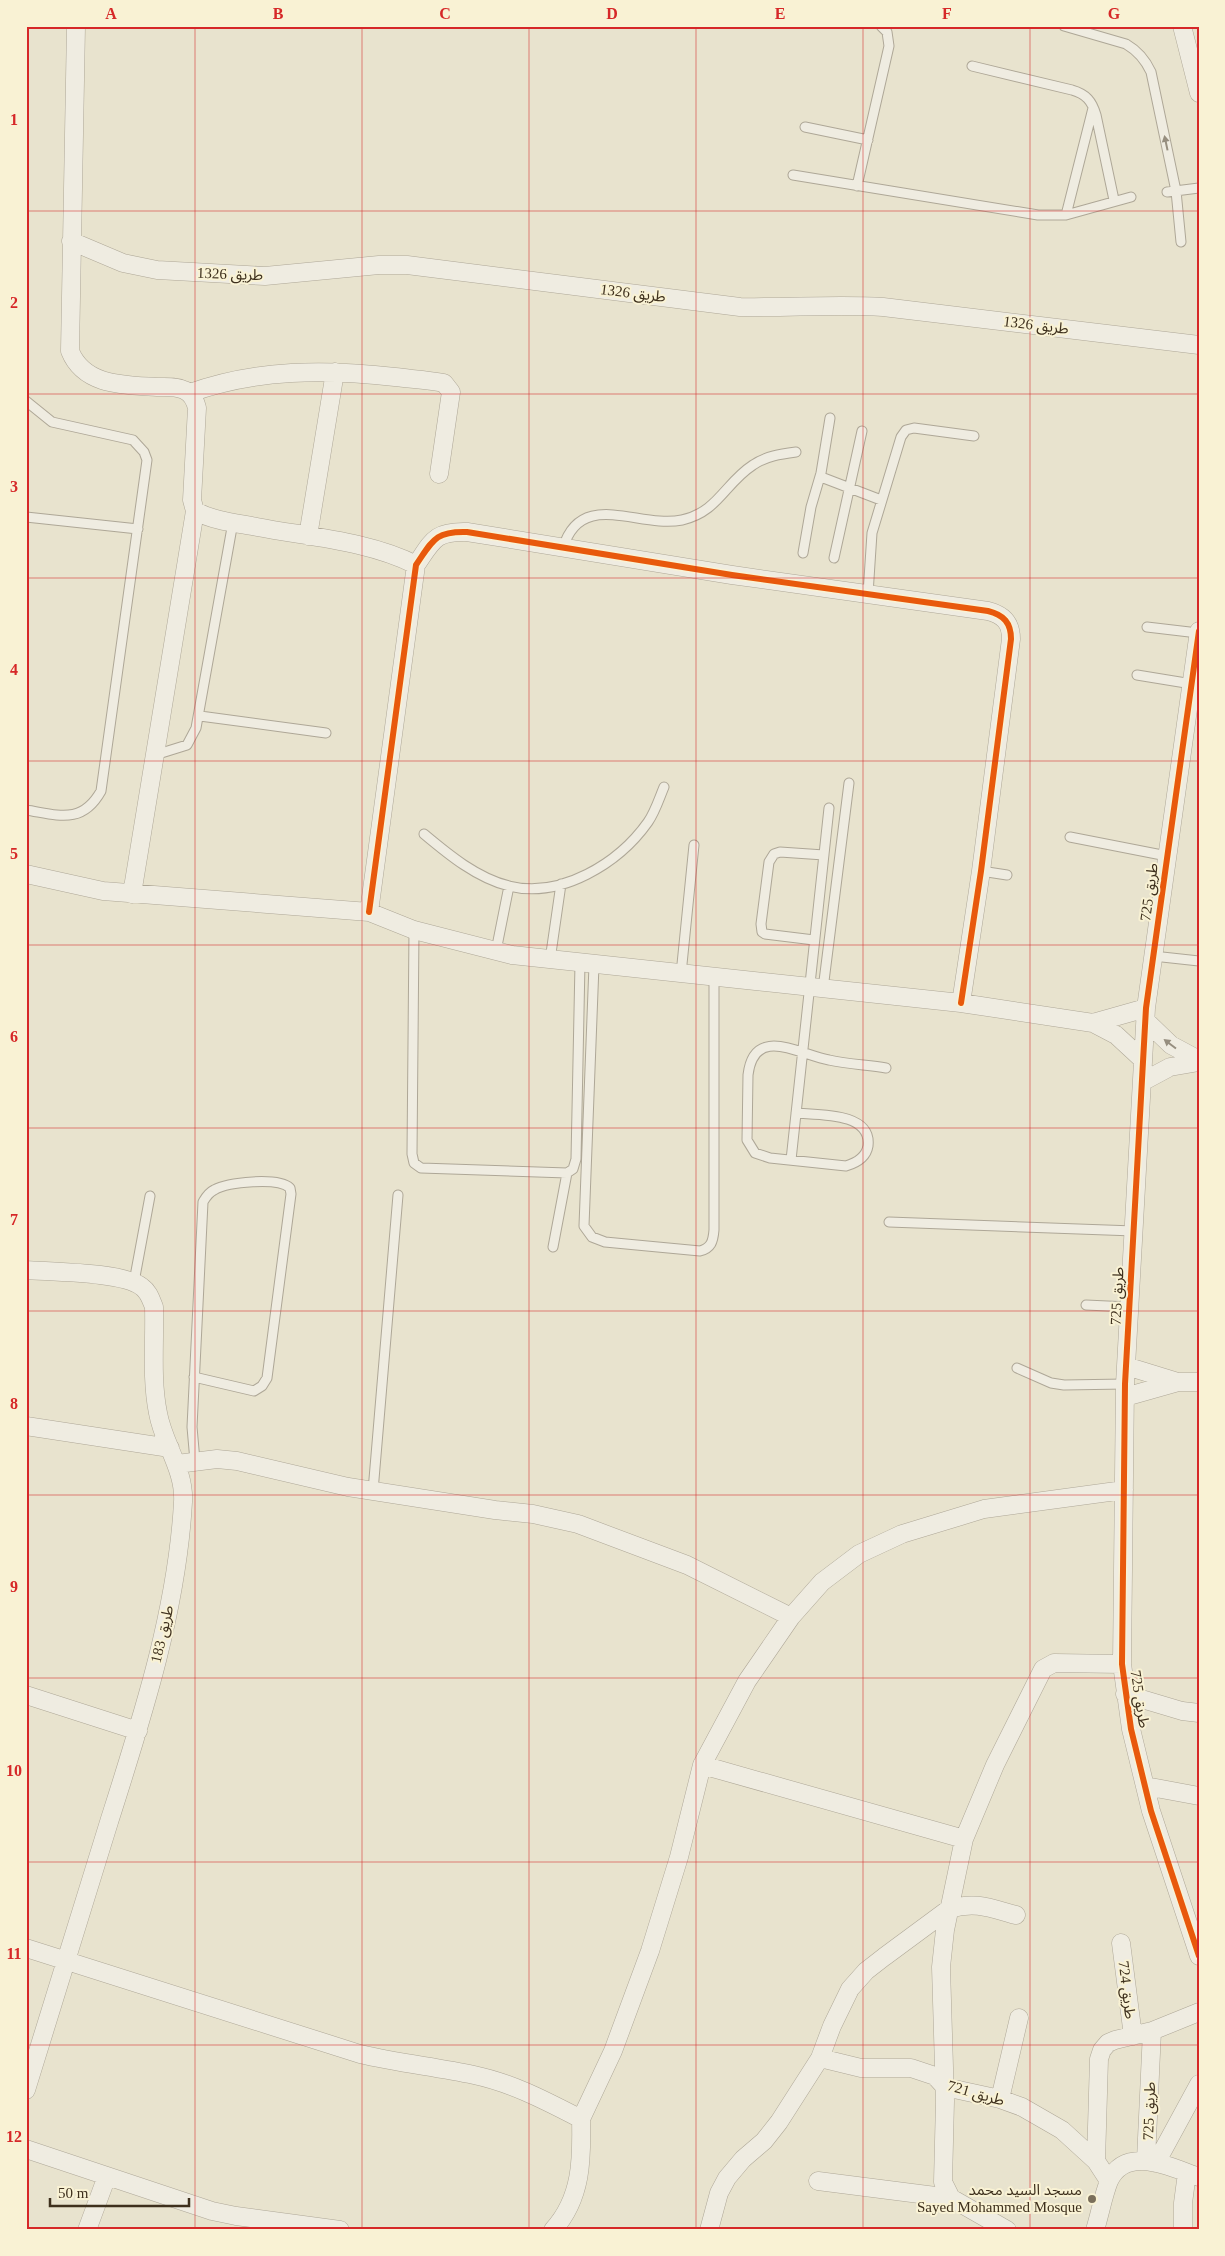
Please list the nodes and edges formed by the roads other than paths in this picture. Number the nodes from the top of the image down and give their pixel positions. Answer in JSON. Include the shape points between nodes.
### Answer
{"nodes":[{"id":1,"x":76,"y":26,"type":"edge"},
{"id":2,"x":881,"y":26,"type":"edge"},
{"id":3,"x":1064,"y":26,"type":"edge"},
{"id":4,"x":1182,"y":26,"type":"edge"},
{"id":5,"x":972,"y":66,"type":"dead end"},
{"id":6,"x":1199,"y":93,"type":"edge"},
{"id":7,"x":1094,"y":106,"type":"junction"},
{"id":8,"x":804,"y":127,"type":"dead end"},
{"id":9,"x":868,"y":140,"type":"junction"},
{"id":10,"x":793,"y":175,"type":"dead end"},
{"id":11,"x":858,"y":186,"type":"junction"},
{"id":12,"x":1199,"y":188,"type":"edge"},
{"id":13,"x":1171,"y":191,"type":"junction"},
{"id":14,"x":1130,"y":197,"type":"dead end"},
{"id":15,"x":1114,"y":200,"type":"junction"},
{"id":16,"x":1066,"y":215,"type":"junction"},
{"id":17,"x":71,"y":240,"type":"junction"},
{"id":18,"x":1182,"y":242,"type":"dead end"},
{"id":19,"x":1199,"y":345,"type":"edge"},
{"id":20,"x":335,"y":372,"type":"junction"},
{"id":21,"x":190,"y":393,"type":"junction"},
{"id":22,"x":26,"y":401,"type":"edge"},
{"id":23,"x":830,"y":418,"type":"dead end"},
{"id":24,"x":862,"y":431,"type":"dead end"},
{"id":25,"x":974,"y":436,"type":"dead end"},
{"id":26,"x":796,"y":452,"type":"dead end"},
{"id":27,"x":439,"y":474,"type":"dead end"},
{"id":28,"x":821,"y":477,"type":"junction"},
{"id":29,"x":850,"y":488,"type":"junction"},
{"id":30,"x":881,"y":500,"type":"junction"},
{"id":31,"x":195,"y":511,"type":"junction"},
{"id":32,"x":26,"y":517,"type":"edge"},
{"id":33,"x":233,"y":522,"type":"junction"},
{"id":34,"x":138,"y":529,"type":"junction"},
{"id":35,"x":308,"y":536,"type":"junction"},
{"id":36,"x":563,"y":548,"type":"junction"},
{"id":37,"x":803,"y":553,"type":"dead end"},
{"id":38,"x":834,"y":558,"type":"dead end"},
{"id":39,"x":416,"y":565,"type":"junction"},
{"id":40,"x":868,"y":594,"type":"junction"},
{"id":41,"x":1148,"y":627,"type":"dead end"},
{"id":42,"x":1199,"y":632,"type":"edge"},
{"id":43,"x":1137,"y":675,"type":"dead end"},
{"id":44,"x":1192,"y":684,"type":"junction"},
{"id":45,"x":200,"y":716,"type":"junction"},
{"id":46,"x":326,"y":733,"type":"dead end"},
{"id":47,"x":155,"y":755,"type":"junction"},
{"id":48,"x":848,"y":783,"type":"dead end"},
{"id":49,"x":664,"y":787,"type":"dead end"},
{"id":50,"x":829,"y":808,"type":"dead end"},
{"id":51,"x":26,"y":810,"type":"edge"},
{"id":52,"x":424,"y":834,"type":"dead end"},
{"id":53,"x":1070,"y":837,"type":"dead end"},
{"id":54,"x":694,"y":845,"type":"dead end"},
{"id":55,"x":824,"y":855,"type":"junction"},
{"id":56,"x":1167,"y":856,"type":"junction"},
{"id":57,"x":981,"y":871,"type":"junction"},
{"id":58,"x":26,"y":874,"type":"edge"},
{"id":59,"x":1007,"y":875,"type":"dead end"},
{"id":60,"x":561,"y":884,"type":"junction"},
{"id":61,"x":509,"y":886,"type":"junction"},
{"id":62,"x":132,"y":894,"type":"junction"},
{"id":63,"x":369,"y":912,"type":"junction"},
{"id":64,"x":414,"y":930,"type":"junction"},
{"id":65,"x":814,"y":940,"type":"junction"},
{"id":66,"x":496,"y":951,"type":"junction"},
{"id":67,"x":1153,"y":956,"type":"junction"},
{"id":68,"x":550,"y":960,"type":"junction"},
{"id":69,"x":1199,"y":961,"type":"edge"},
{"id":70,"x":587,"y":964,"type":"junction"},
{"id":71,"x":681,"y":974,"type":"junction"},
{"id":72,"x":714,"y":977,"type":"junction"},
{"id":73,"x":816,"y":988,"type":"junction"},
{"id":74,"x":961,"y":1003,"type":"junction"},
{"id":75,"x":1146,"y":1014,"type":"junction"},
{"id":76,"x":1093,"y":1023,"type":"junction"},
{"id":77,"x":802,"y":1050,"type":"junction"},
{"id":78,"x":1143,"y":1060,"type":"junction"},
{"id":79,"x":1199,"y":1061,"type":"edge"},
{"id":80,"x":886,"y":1068,"type":"dead end"},
{"id":81,"x":1142,"y":1082,"type":"junction"},
{"id":82,"x":796,"y":1113,"type":"junction"},
{"id":83,"x":791,"y":1160,"type":"junction"},
{"id":84,"x":567,"y":1173,"type":"junction"},
{"id":85,"x":398,"y":1195,"type":"dead end"},
{"id":86,"x":150,"y":1196,"type":"dead end"},
{"id":87,"x":889,"y":1222,"type":"dead end"},
{"id":88,"x":1134,"y":1231,"type":"junction"},
{"id":89,"x":553,"y":1247,"type":"dead end"},
{"id":90,"x":26,"y":1270,"type":"edge"},
{"id":91,"x":134,"y":1282,"type":"junction"},
{"id":92,"x":1086,"y":1304,"type":"dead end"},
{"id":93,"x":1129,"y":1307,"type":"junction"},
{"id":94,"x":1017,"y":1368,"type":"dead end"},
{"id":95,"x":194,"y":1377,"type":"junction"},
{"id":96,"x":1125,"y":1382,"type":"junction"},
{"id":97,"x":1178,"y":1382,"type":"junction"},
{"id":98,"x":1199,"y":1382,"type":"edge"},
{"id":99,"x":26,"y":1426,"type":"edge"},
{"id":100,"x":173,"y":1456,"type":"junction"},
{"id":101,"x":195,"y":1461,"type":"junction"},
{"id":102,"x":1124,"y":1490,"type":"junction"},
{"id":103,"x":373,"y":1491,"type":"junction"},
{"id":104,"x":791,"y":1617,"type":"junction"},
{"id":105,"x":1122,"y":1664,"type":"junction"},
{"id":106,"x":1125,"y":1694,"type":"junction"},
{"id":107,"x":26,"y":1695,"type":"edge"},
{"id":108,"x":1199,"y":1713,"type":"edge"},
{"id":109,"x":138,"y":1731,"type":"junction"},
{"id":110,"x":702,"y":1764,"type":"junction"},
{"id":111,"x":1145,"y":1786,"type":"junction"},
{"id":112,"x":1199,"y":1796,"type":"edge"},
{"id":113,"x":964,"y":1839,"type":"junction"},
{"id":114,"x":949,"y":1909,"type":"junction"},
{"id":115,"x":1016,"y":1915,"type":"dead end"},
{"id":116,"x":1121,"y":1943,"type":"dead end"},
{"id":117,"x":26,"y":1948,"type":"edge"},
{"id":118,"x":1197,"y":1948,"type":"edge"},
{"id":119,"x":65,"y":1961,"type":"junction"},
{"id":120,"x":1199,"y":2012,"type":"edge"},
{"id":121,"x":1019,"y":2018,"type":"dead end"},
{"id":122,"x":1152,"y":2031,"type":"junction"},
{"id":123,"x":1133,"y":2036,"type":"junction"},
{"id":124,"x":820,"y":2058,"type":"junction"},
{"id":125,"x":1199,"y":2084,"type":"edge"},
{"id":126,"x":945,"y":2086,"type":"junction"},
{"id":127,"x":26,"y":2090,"type":"edge"},
{"id":128,"x":1000,"y":2099,"type":"junction"},
{"id":129,"x":581,"y":2119,"type":"junction"},
{"id":130,"x":26,"y":2149,"type":"edge"},
{"id":131,"x":1096,"y":2161,"type":"junction"},
{"id":132,"x":1151,"y":2162,"type":"junction"},
{"id":133,"x":1193,"y":2175,"type":"edge"},
{"id":134,"x":107,"y":2176,"type":"junction"},
{"id":135,"x":818,"y":2181,"type":"dead end"},
{"id":136,"x":1110,"y":2181,"type":"junction"},
{"id":137,"x":951,"y":2198,"type":"junction"},
{"id":138,"x":87,"y":2230,"type":"edge"},
{"id":139,"x":340,"y":2230,"type":"edge"},
{"id":140,"x":554,"y":2230,"type":"edge"},
{"id":141,"x":709,"y":2230,"type":"edge"},
{"id":142,"x":1007,"y":2230,"type":"edge"},
{"id":143,"x":1095,"y":2230,"type":"edge"},
{"id":144,"x":1183,"y":2230,"type":"edge"}],
"edges":[{"from":1,"to":17,"type":"street"},
{"from":2,"to":9,"type":"lane","via":[[887,32],[889,46]]},
{"from":13,"to":3,"type":"lane","one_way":true,"via":[[1147,63],[1126,44]]},
{"from":4,"to":6,"type":"street"},
{"from":5,"to":7,"type":"lane","via":[[1081,92]]},
{"from":7,"to":15,"type":"lane"},
{"from":7,"to":16,"type":"lane"},
{"from":8,"to":9,"type":"lane"},
{"from":9,"to":11,"type":"lane"},
{"from":10,"to":11,"type":"lane"},
{"from":11,"to":16,"type":"lane","via":[[1038,215]]},
{"from":12,"to":13,"type":"lane"},
{"from":13,"to":18,"type":"lane"},
{"from":14,"to":15,"type":"lane"},
{"from":15,"to":16,"type":"lane"},
{"from":17,"to":19,"type":"street","name":"طريق 1326","via":[[123,263],[156,270],[265,276],[406,265],[740,307],[883,307]]},
{"from":17,"to":21,"type":"street","via":[[70,351],[79,368],[95,379],[183,389]]},
{"from":20,"to":21,"type":"street","via":[[246,378]]},
{"from":20,"to":27,"type":"street","via":[[438,382],[449,387]]},
{"from":20,"to":35,"type":"street"},
{"from":21,"to":31,"type":"street","via":[[198,408],[192,500]]},
{"from":22,"to":34,"type":"lane","via":[[52,422],[125,438],[140,445],[146,460]]},
{"from":23,"to":28,"type":"lane"},
{"from":24,"to":29,"type":"lane"},
{"from":25,"to":30,"type":"lane","via":[[918,428],[906,430],[900,437]]},
{"from":26,"to":36,"type":"lane","via":[[766,458],[753,465],[740,474],[717,501],[691,518],[675,521],[588,516],[571,529]]},
{"from":28,"to":29,"type":"lane"},
{"from":28,"to":37,"type":"lane","via":[[811,507]]},
{"from":29,"to":30,"type":"lane"},
{"from":29,"to":38,"type":"lane"},
{"from":30,"to":40,"type":"lane","via":[[872,533]]},
{"from":31,"to":33,"type":"street"},
{"from":31,"to":47,"type":"street"},
{"from":32,"to":34,"type":"lane"},
{"from":33,"to":35,"type":"street"},
{"from":33,"to":45,"type":"lane"},
{"from":34,"to":51,"type":"lane","via":[[101,791],[91,806],[76,815]]},
{"from":35,"to":39,"type":"street","via":[[391,553]]},
{"from":36,"to":39,"type":"street","via":[[467,532],[448,532],[432,540]]},
{"from":36,"to":40,"type":"street"},
{"from":39,"to":63,"type":"street"},
{"from":40,"to":57,"type":"street","via":[[998,613],[1011,629]]},
{"from":41,"to":42,"type":"lane"},
{"from":42,"to":44,"type":"street","name":"طريق 725"},
{"from":43,"to":44,"type":"lane"},
{"from":44,"to":56,"type":"street","name":"طريق 725"},
{"from":45,"to":46,"type":"lane"},
{"from":45,"to":47,"type":"lane","via":[[188,745]]},
{"from":47,"to":62,"type":"street"},
{"from":48,"to":73,"type":"lane"},
{"from":49,"to":60,"type":"lane","via":[[649,821],[626,849],[596,871]]},
{"from":50,"to":55,"type":"lane"},
{"from":52,"to":61,"type":"lane","via":[[449,856]]},
{"from":53,"to":56,"type":"lane"},
{"from":54,"to":71,"type":"lane"},
{"from":55,"to":65,"type":"lane"},
{"from":55,"to":65,"type":"lane","via":[[780,852],[772,856],[761,924],[765,934]]},
{"from":56,"to":67,"type":"street","name":"طريق 725"},
{"from":57,"to":59,"type":"lane"},
{"from":57,"to":74,"type":"street"},
{"from":58,"to":62,"type":"street"},
{"from":60,"to":61,"type":"lane","via":[[534,888]]},
{"from":60,"to":68,"type":"lane"},
{"from":61,"to":66,"type":"lane"},
{"from":62,"to":63,"type":"street"},
{"from":63,"to":64,"type":"street"},
{"from":64,"to":66,"type":"street"},
{"from":64,"to":84,"type":"lane","via":[[414,1163],[426,1169]]},
{"from":65,"to":73,"type":"lane"},
{"from":66,"to":68,"type":"street"},
{"from":67,"to":69,"type":"lane"},
{"from":67,"to":75,"type":"street","name":"طريق 725"},
{"from":68,"to":70,"type":"street"},
{"from":70,"to":71,"type":"street"},
{"from":70,"to":72,"type":"lane","via":[[584,1226],[592,1237],[604,1242],[700,1251],[711,1245],[714,1220]]},
{"from":70,"to":84,"type":"lane","via":[[576,1159],[573,1170]]},
{"from":71,"to":72,"type":"street"},
{"from":72,"to":73,"type":"street"},
{"from":73,"to":74,"type":"street"},
{"from":73,"to":77,"type":"lane"},
{"from":74,"to":76,"type":"street"},
{"from":75,"to":76,"type":"street"},
{"from":75,"to":78,"type":"street","name":"طريق 725"},
{"from":79,"to":75,"type":"street","one_way":true,"via":[[1171,1045]]},
{"from":76,"to":78,"type":"street","via":[[1116,1035]]},
{"from":77,"to":80,"type":"lane","via":[[829,1060]]},
{"from":77,"to":82,"type":"lane"},
{"from":77,"to":83,"type":"lane","via":[[786,1046],[768,1047],[753,1057],[748,1075],[746,1132],[750,1147],[762,1157]]},
{"from":78,"to":81,"type":"street","name":"طريق 725"},
{"from":79,"to":81,"type":"street","via":[[1170,1067]]},
{"from":81,"to":88,"type":"street","name":"طريق 725"},
{"from":82,"to":83,"type":"lane"},
{"from":82,"to":83,"type":"lane","via":[[851,1119],[866,1130],[868,1140],[863,1157],[846,1166]]},
{"from":84,"to":89,"type":"lane"},
{"from":85,"to":103,"type":"lane"},
{"from":86,"to":91,"type":"lane"},
{"from":87,"to":88,"type":"lane"},
{"from":88,"to":93,"type":"street","name":"طريق 725"},
{"from":90,"to":91,"type":"street"},
{"from":91,"to":100,"type":"street","name":"طريق 183","via":[[150,1296],[154,1307],[155,1397]]},
{"from":92,"to":93,"type":"lane"},
{"from":93,"to":96,"type":"street","name":"طريق 725"},
{"from":94,"to":96,"type":"lane","via":[[1051,1383],[1064,1385]]},
{"from":95,"to":95,"type":"lane","via":[[203,1202],[208,1194],[222,1187],[272,1181],[285,1184],[291,1194],[267,1378],[254,1391]]},
{"from":95,"to":101,"type":"lane","via":[[192,1427]]},
{"from":96,"to":97,"type":"street"},
{"from":96,"to":97,"type":"street"},
{"from":96,"to":102,"type":"street","name":"طريق 725"},
{"from":97,"to":98,"type":"street"},
{"from":99,"to":100,"type":"street"},
{"from":100,"to":101,"type":"street"},
{"from":100,"to":109,"type":"street","name":"طريق 183","via":[[183,1499],[180,1547],[163,1633]]},
{"from":101,"to":103,"type":"street","via":[[237,1461]]},
{"from":102,"to":104,"type":"street","via":[[984,1509],[902,1534],[859,1554],[822,1582]]},
{"from":102,"to":105,"type":"street","name":"طريق 725"},
{"from":103,"to":104,"type":"street","via":[[533,1514],[578,1524],[687,1565]]},
{"from":104,"to":110,"type":"street","via":[[747,1681]]},
{"from":105,"to":106,"type":"street","name":"طريق 725"},
{"from":105,"to":113,"type":"street","via":[[1054,1663],[1044,1669],[995,1765]]},
{"from":106,"to":108,"type":"street","via":[[1182,1712]]},
{"from":106,"to":111,"type":"street","name":"طريق 725"},
{"from":107,"to":109,"type":"street"},
{"from":109,"to":119,"type":"street","name":"طريق 183"},
{"from":110,"to":113,"type":"street"},
{"from":110,"to":129,"type":"street","via":[[679,1857],[650,1951],[613,2051]]},
{"from":111,"to":112,"type":"street"},
{"from":111,"to":118,"type":"street","name":"طريق 725"},
{"from":113,"to":114,"type":"street"},
{"from":114,"to":115,"type":"street","via":[[965,1904],[978,1905]]},
{"from":114,"to":124,"type":"street","via":[[866,1971],[850,1989]]},
{"from":114,"to":126,"type":"street","via":[[941,1967]]},
{"from":116,"to":123,"type":"street","name":"طريق 724"},
{"from":117,"to":119,"type":"street"},
{"from":119,"to":127,"type":"street","name":"طريق 183"},
{"from":119,"to":129,"type":"street","via":[[360,2054],[475,2075],[526,2091]]},
{"from":120,"to":122,"type":"street"},
{"from":121,"to":128,"type":"street"},
{"from":122,"to":123,"type":"street"},
{"from":122,"to":132,"type":"street","name":"طريق 725"},
{"from":123,"to":131,"type":"street","via":[[1108,2044],[1099,2059]]},
{"from":124,"to":126,"type":"street","name":"طريق 721","via":[[861,2068],[911,2068],[934,2076]]},
{"from":124,"to":141,"type":"street","via":[[779,2122],[727,2178],[719,2193]]},
{"from":125,"to":132,"type":"street","name":"طريق 725"},
{"from":126,"to":128,"type":"street","name":"طريق 721"},
{"from":126,"to":137,"type":"street","via":[[943,2182]]},
{"from":128,"to":131,"type":"street","name":"طريق 721","via":[[1049,2121],[1080,2144]]},
{"from":129,"to":140,"type":"street","via":[[579,2182],[566,2215]]},
{"from":130,"to":134,"type":"street"},
{"from":131,"to":136,"type":"street","name":"طريق 721"},
{"from":132,"to":133,"type":"street"},
{"from":132,"to":136,"type":"street","via":[[1129,2162],[1118,2169]]},
{"from":133,"to":144,"type":"street","via":[[1183,2203]]},
{"from":134,"to":138,"type":"street"},
{"from":134,"to":139,"type":"street","via":[[212,2211]]},
{"from":135,"to":137,"type":"street"},
{"from":136,"to":143,"type":"street"},
{"from":137,"to":142,"type":"street"}]}
